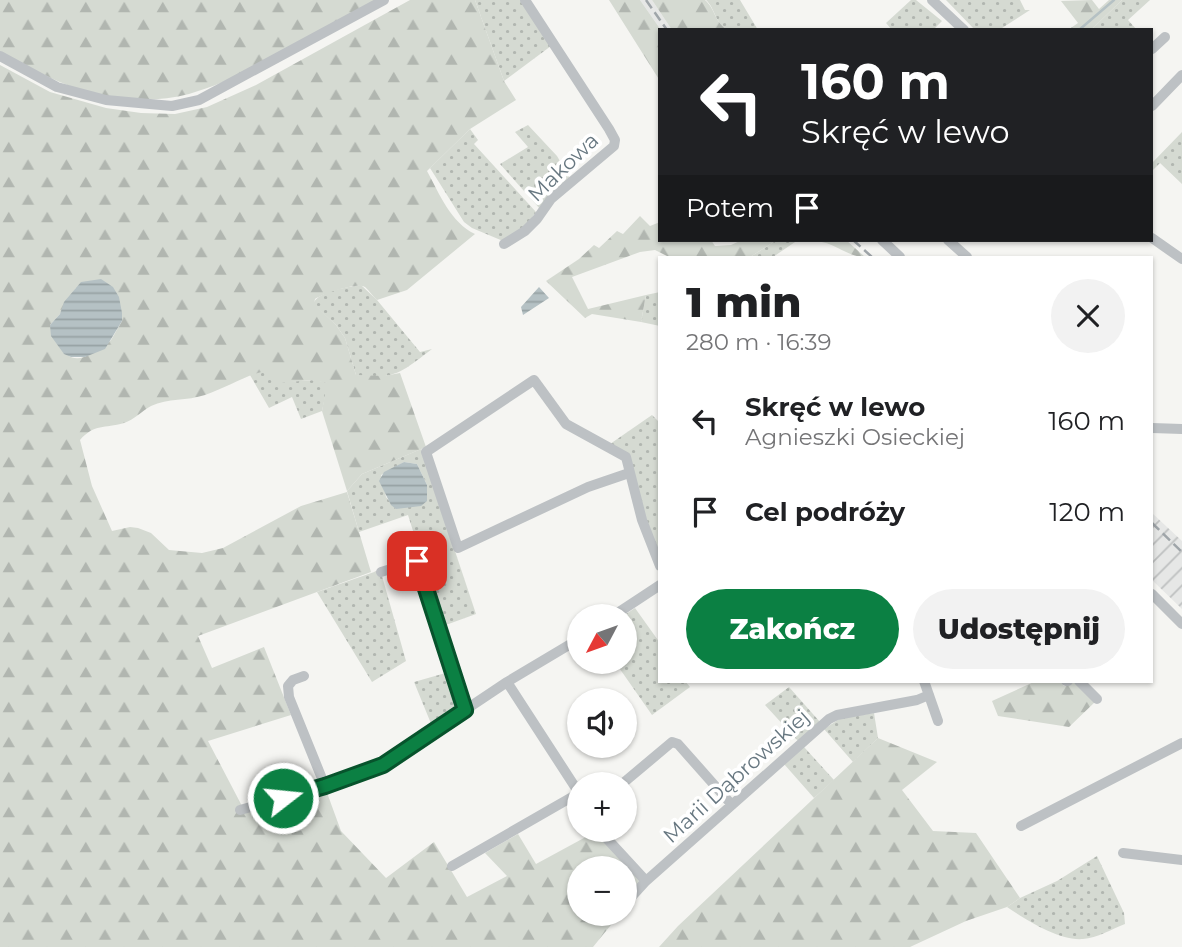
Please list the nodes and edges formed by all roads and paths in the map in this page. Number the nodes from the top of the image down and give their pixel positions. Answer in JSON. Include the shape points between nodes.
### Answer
{"nodes":[{"id":1,"x":384,"y":0,"type":"edge"},
{"id":2,"x":525,"y":0,"type":"edge"},
{"id":3,"x":932,"y":0,"type":"edge"},
{"id":4,"x":962,"y":28,"type":"edge"},
{"id":5,"x":1165,"y":37,"type":"dead end"},
{"id":6,"x":1153,"y":48,"type":"edge"},
{"id":7,"x":0,"y":56,"type":"edge"},
{"id":8,"x":1182,"y":75,"type":"edge"},
{"id":9,"x":1153,"y":105,"type":"edge"},
{"id":10,"x":1153,"y":239,"type":"edge"},
{"id":11,"x":883,"y":242,"type":"edge"},
{"id":12,"x":950,"y":242,"type":"edge"},
{"id":13,"x":503,"y":244,"type":"dead end"},
{"id":14,"x":899,"y":256,"type":"edge"},
{"id":15,"x":966,"y":256,"type":"edge"},
{"id":16,"x":1182,"y":259,"type":"edge"},
{"id":17,"x":1153,"y":428,"type":"edge"},
{"id":18,"x":1182,"y":429,"type":"edge"},
{"id":19,"x":629,"y":473,"type":"junction"},
{"id":20,"x":658,"y":561,"type":"edge"},
{"id":21,"x":381,"y":572,"type":"dead end"},
{"id":22,"x":658,"y":585,"type":"edge"},
{"id":23,"x":1153,"y":598,"type":"edge"},
{"id":24,"x":631,"y":604,"type":"edge"},
{"id":25,"x":1182,"y":624,"type":"edge"},
{"id":26,"x":567,"y":646,"type":"edge"},
{"id":27,"x":304,"y":676,"type":"dead end"},
{"id":28,"x":507,"y":682,"type":"junction"},
{"id":29,"x":925,"y":683,"type":"edge"},
{"id":30,"x":1081,"y":683,"type":"edge"},
{"id":31,"x":929,"y":695,"type":"junction"},
{"id":32,"x":1097,"y":699,"type":"dead end"},
{"id":33,"x":465,"y":710,"type":"junction"},
{"id":34,"x":938,"y":721,"type":"dead end"},
{"id":35,"x":1182,"y":743,"type":"edge"},
{"id":36,"x":636,"y":772,"type":"edge"},
{"id":37,"x":567,"y":774,"type":"edge"},
{"id":38,"x":325,"y":786,"type":"junction"},
{"id":39,"x":567,"y":800,"type":"edge"},
{"id":40,"x":732,"y":805,"type":"junction"},
{"id":41,"x":240,"y":810,"type":"dead end"},
{"id":42,"x":1021,"y":826,"type":"dead end"},
{"id":43,"x":610,"y":842,"type":"edge"},
{"id":44,"x":1123,"y":853,"type":"dead end"},
{"id":45,"x":1182,"y":860,"type":"edge"},
{"id":46,"x":452,"y":866,"type":"dead end"},
{"id":47,"x":646,"y":881,"type":"junction"},
{"id":48,"x":637,"y":891,"type":"edge"}],
"edges":[{"from":1,"to":7,"type":"street","via":[[210,95],[173,106],[106,100],[57,87]]},
{"from":2,"to":13,"type":"street","name":"Makowa","via":[[615,140],[614,146],[551,199],[525,231]]},
{"from":3,"to":4,"type":"street"},
{"from":5,"to":6,"type":"street"},
{"from":8,"to":9,"type":"street"},
{"from":10,"to":16,"type":"street"},
{"from":11,"to":14,"type":"street"},
{"from":12,"to":15,"type":"street"},
{"from":17,"to":18,"type":"street"},
{"from":19,"to":19,"type":"street","via":[[588,487],[457,548],[426,452],[534,380],[566,424],[626,457]]},
{"from":19,"to":20,"type":"street"},
{"from":21,"to":33,"type":"street","via":[[417,561]]},
{"from":22,"to":24,"type":"street"},
{"from":23,"to":25,"type":"street"},
{"from":26,"to":28,"type":"street"},
{"from":27,"to":38,"type":"street","via":[[288,686],[289,696]]},
{"from":28,"to":33,"type":"street"},
{"from":28,"to":37,"type":"street"},
{"from":29,"to":31,"type":"street"},
{"from":30,"to":32,"type":"street"},
{"from":31,"to":34,"type":"street"},
{"from":31,"to":40,"type":"street","name":"Marii Dąbrowskiej","via":[[829,719]]},
{"from":33,"to":38,"type":"street","via":[[383,765]]},
{"from":35,"to":42,"type":"street"},
{"from":36,"to":40,"type":"street","via":[[672,742],[678,744]]},
{"from":38,"to":41,"type":"street"},
{"from":39,"to":46,"type":"street"},
{"from":40,"to":47,"type":"street","name":"Marii Dąbrowskiej"},
{"from":43,"to":47,"type":"street"},
{"from":44,"to":45,"type":"street"},
{"from":47,"to":48,"type":"street","name":"Marii Dąbrowskiej"}]}
